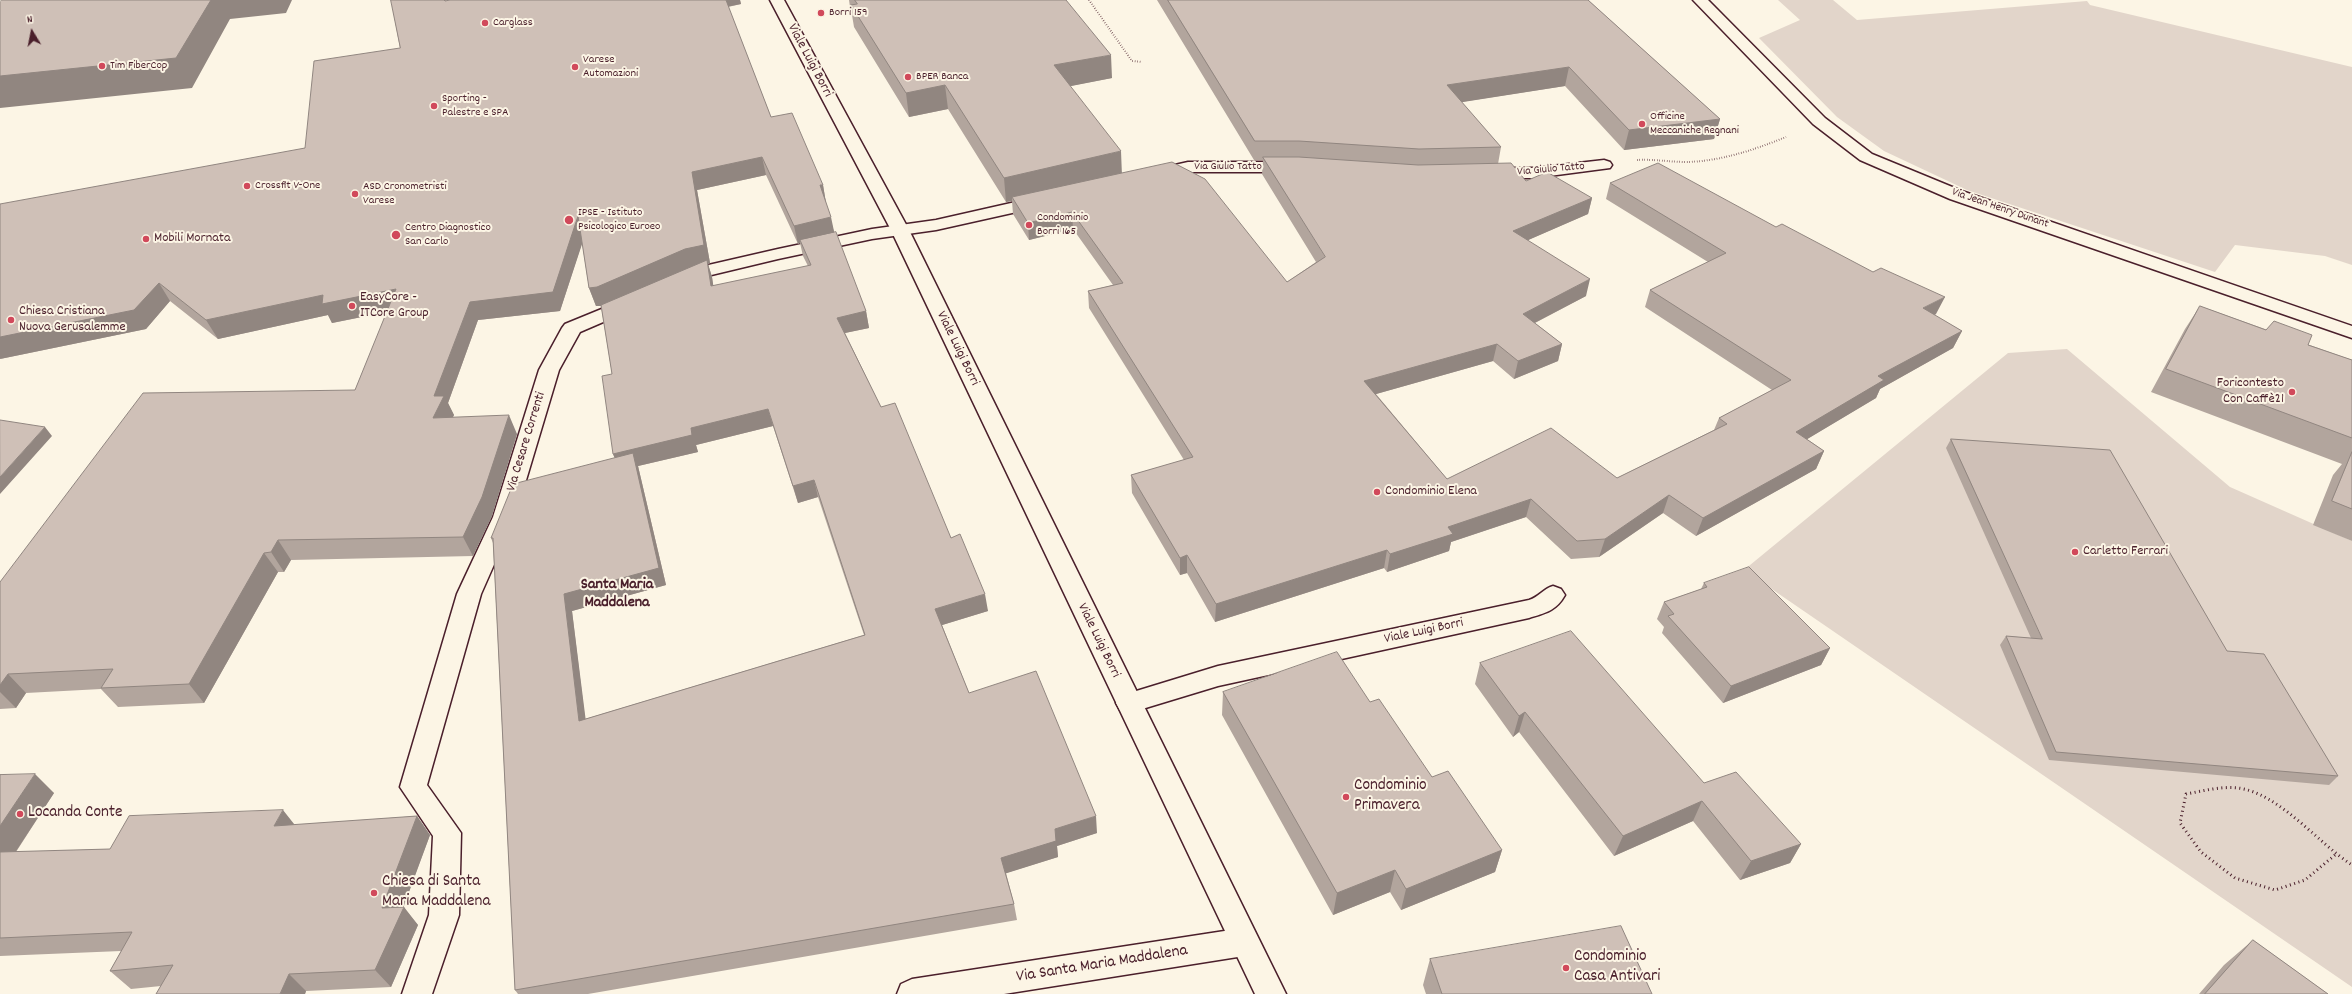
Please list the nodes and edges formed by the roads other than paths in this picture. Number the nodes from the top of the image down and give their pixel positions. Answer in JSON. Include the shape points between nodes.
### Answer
{"nodes":[{"id":1,"x":777,"y":0,"type":"edge"},
{"id":2,"x":1700,"y":0,"type":"edge"},
{"id":3,"x":1604,"y":165,"type":"road end"},
{"id":4,"x":1306,"y":167,"type":"edge"},
{"id":5,"x":1471,"y":174,"type":"edge"},
{"id":6,"x":1137,"y":179,"type":"edge"},
{"id":7,"x":1059,"y":197,"type":"edge"},
{"id":8,"x":900,"y":230,"type":"junction"},
{"id":9,"x":2352,"y":332,"type":"edge"},
{"id":10,"x":1553,"y":596,"type":"dead end"},
{"id":11,"x":1128,"y":703,"type":"junction"},
{"id":12,"x":1244,"y":942,"type":"junction"},
{"id":13,"x":417,"y":994,"type":"edge"},
{"id":14,"x":912,"y":994,"type":"edge"},
{"id":15,"x":1271,"y":994,"type":"edge"}],
"edges":[{"from":1,"to":8,"type":"street","name":"Viale Luigi Borri"},
{"from":2,"to":9,"type":"street","name":"Via Jean Henry Dunant","via":[[1819,121],[1866,157],[1956,195]]},
{"from":3,"to":5,"type":"street","name":"Via Giulio Tatto","via":[[1534,173]]},
{"from":4,"to":6,"type":"street","name":"Via Giulio Tatto","via":[[1188,167]]},
{"from":7,"to":8,"type":"street","via":[[950,222]]},
{"from":8,"to":11,"type":"street","name":"Viale Luigi Borri"},
{"from":8,"to":13,"type":"street","name":"Via Cesare Correnti","via":[[865,235],[697,273],[572,328],[549,370],[504,517],[469,594],[414,787],[447,833],[444,915]]},
{"from":10,"to":11,"type":"street","name":"Viale Luigi Borri","via":[[1545,604],[1529,609],[1218,676]]},
{"from":11,"to":12,"type":"street","name":"Viale Luigi Borri"},
{"from":12,"to":14,"type":"street","name":"Via Santa Maria Maddalena"},
{"from":12,"to":15,"type":"street","name":"Viale Luigi Borri"}]}
